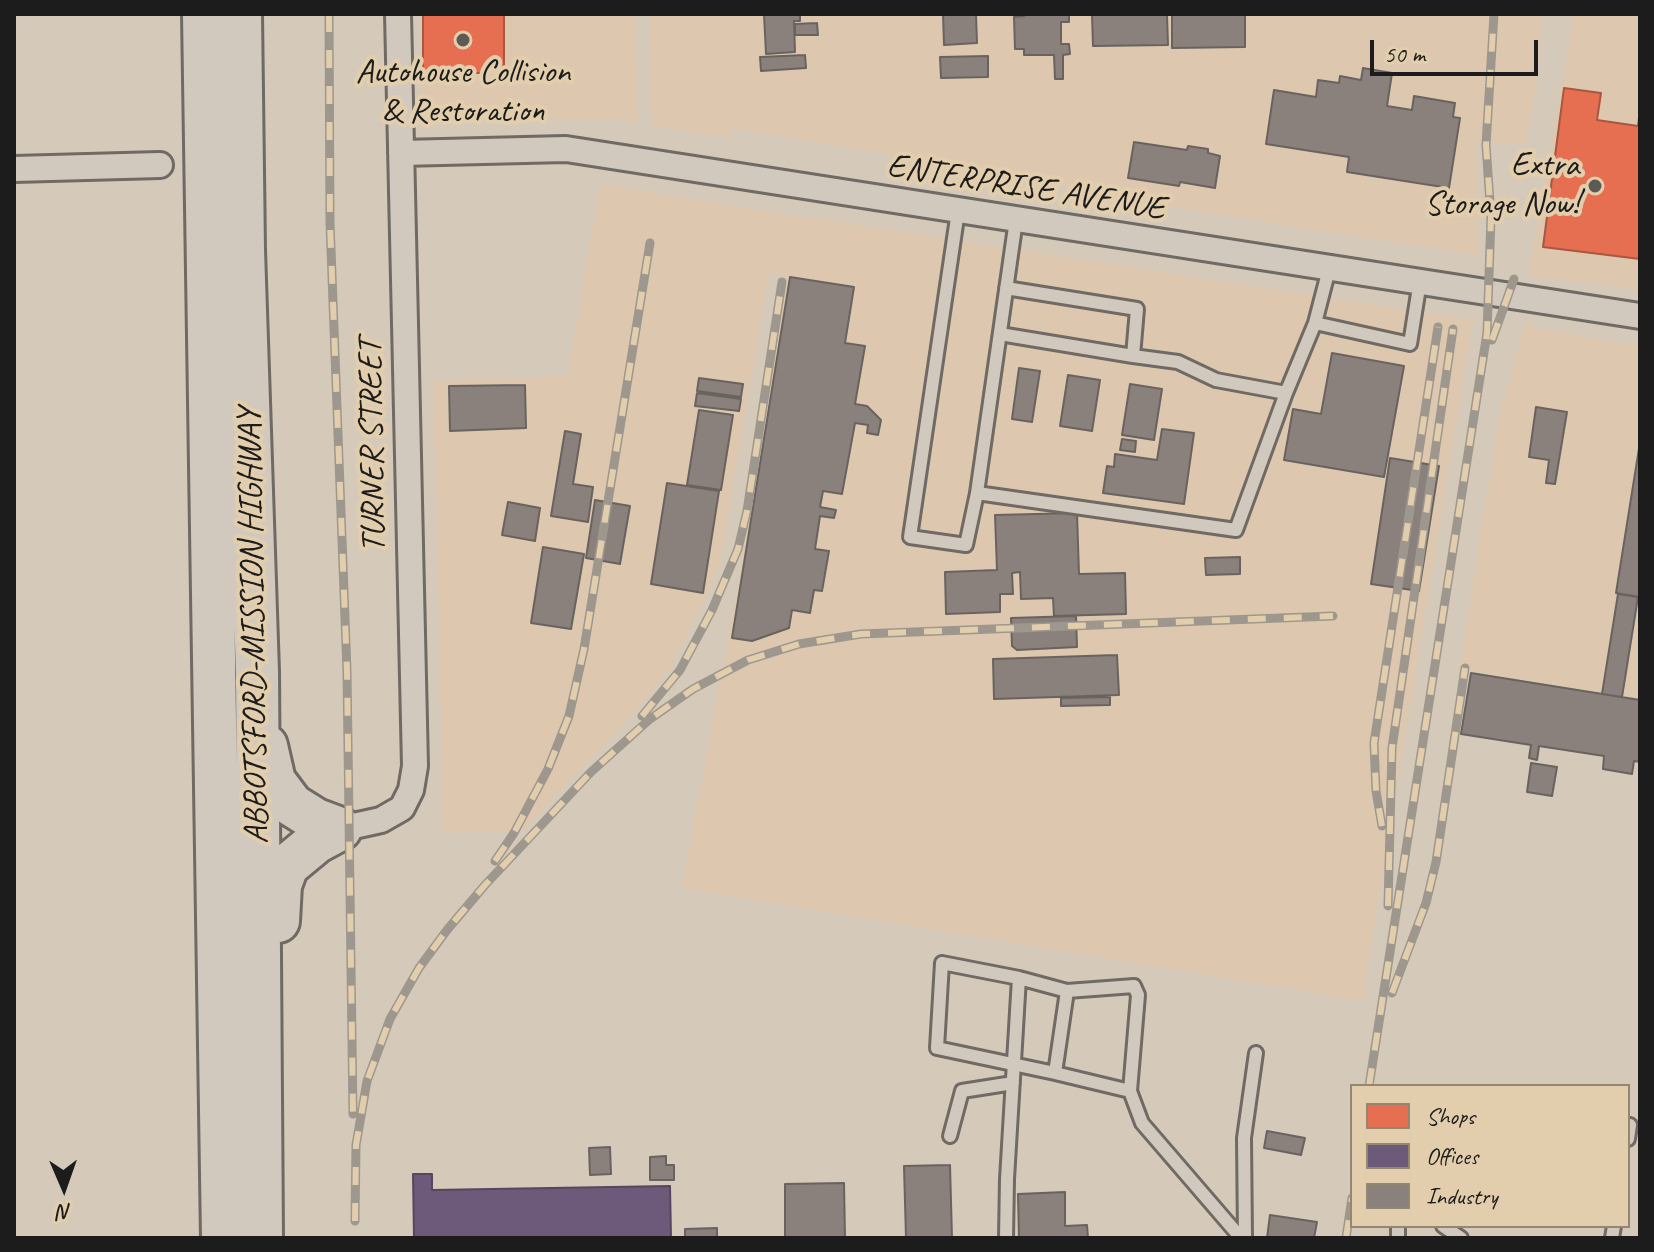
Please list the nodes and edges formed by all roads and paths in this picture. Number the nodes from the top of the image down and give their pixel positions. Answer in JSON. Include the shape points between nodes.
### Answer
{"nodes":[{"id":1,"x":204,"y":14,"type":"edge"},
{"id":2,"x":240,"y":14,"type":"edge"},
{"id":3,"x":398,"y":14,"type":"edge"},
{"id":4,"x":401,"y":153,"type":"junction"},
{"id":5,"x":160,"y":165,"type":"dead end"},
{"id":6,"x":14,"y":169,"type":"edge"},
{"id":7,"x":958,"y":211,"type":"junction"},
{"id":8,"x":1016,"y":220,"type":"junction"},
{"id":9,"x":1329,"y":269,"type":"junction"},
{"id":10,"x":1420,"y":281,"type":"junction"},
{"id":11,"x":1006,"y":288,"type":"junction"},
{"id":12,"x":1640,"y":316,"type":"edge"},
{"id":13,"x":1315,"y":323,"type":"junction"},
{"id":14,"x":1000,"y":334,"type":"junction"},
{"id":15,"x":1133,"y":356,"type":"junction"},
{"id":16,"x":1286,"y":393,"type":"junction"},
{"id":17,"x":977,"y":493,"type":"junction"},
{"id":18,"x":257,"y":672,"type":"junction"},
{"id":19,"x":340,"y":829,"type":"junction"},
{"id":20,"x":1019,"y":978,"type":"junction"},
{"id":21,"x":1067,"y":991,"type":"junction"},
{"id":22,"x":1256,"y":1053,"type":"dead end"},
{"id":23,"x":1014,"y":1064,"type":"junction"},
{"id":24,"x":1055,"y":1073,"type":"junction"},
{"id":25,"x":1013,"y":1083,"type":"junction"},
{"id":26,"x":1130,"y":1091,"type":"junction"},
{"id":27,"x":950,"y":1136,"type":"dead end"},
{"id":28,"x":223,"y":1238,"type":"edge"},
{"id":29,"x":261,"y":1238,"type":"edge"},
{"id":30,"x":280,"y":1238,"type":"edge"},
{"id":31,"x":1006,"y":1238,"type":"edge"},
{"id":32,"x":1243,"y":1238,"type":"edge"}],
"edges":[{"from":1,"to":28,"type":"highway","name":"ABBOTSFORD-MISSION HIGHWAY"},
{"from":2,"to":18,"type":"highway","name":"ABBOTSFORD-MISSION HIGHWAY"},
{"from":3,"to":4,"type":"street","name":"TURNER STREET"},
{"from":4,"to":7,"type":"street","name":"ENTERPRISE AVENUE","via":[[566,149]]},
{"from":4,"to":19,"type":"street","name":"TURNER STREET","via":[[415,766],[402,808],[381,820]]},
{"from":5,"to":6,"type":"street"},
{"from":7,"to":8,"type":"street","name":"ENTERPRISE AVENUE"},
{"from":7,"to":17,"type":"lane","via":[[910,537],[966,545]]},
{"from":8,"to":9,"type":"street","name":"ENTERPRISE AVENUE"},
{"from":8,"to":11,"type":"lane"},
{"from":9,"to":10,"type":"street","name":"ENTERPRISE AVENUE"},
{"from":9,"to":13,"type":"lane"},
{"from":10,"to":12,"type":"street","name":"ENTERPRISE AVENUE"},
{"from":10,"to":13,"type":"lane","via":[[1410,344]]},
{"from":11,"to":14,"type":"lane"},
{"from":11,"to":15,"type":"lane","via":[[1137,309]]},
{"from":13,"to":16,"type":"lane"},
{"from":14,"to":15,"type":"lane"},
{"from":14,"to":17,"type":"lane"},
{"from":15,"to":16,"type":"lane","via":[[1178,362],[1216,380]]},
{"from":16,"to":17,"type":"lane","via":[[1236,530]]},
{"from":18,"to":19,"type":"highway","via":[[274,781],[292,805]]},
{"from":18,"to":29,"type":"highway","name":"ABBOTSFORD-MISSION HIGHWAY"},
{"from":19,"to":30,"type":"highway","via":[[287,866],[280,885]]},
{"from":20,"to":21,"type":"lane"},
{"from":20,"to":23,"type":"lane"},
{"from":20,"to":23,"type":"lane","via":[[942,963],[937,1048]]},
{"from":21,"to":24,"type":"lane"},
{"from":21,"to":26,"type":"lane","via":[[1134,986],[1138,995]]},
{"from":22,"to":32,"type":"lane","via":[[1244,1138]]},
{"from":23,"to":24,"type":"lane"},
{"from":23,"to":25,"type":"lane"},
{"from":24,"to":26,"type":"lane"},
{"from":25,"to":27,"type":"lane","via":[[962,1091]]},
{"from":25,"to":31,"type":"lane"},
{"from":26,"to":32,"type":"lane","via":[[1142,1123]]}]}
